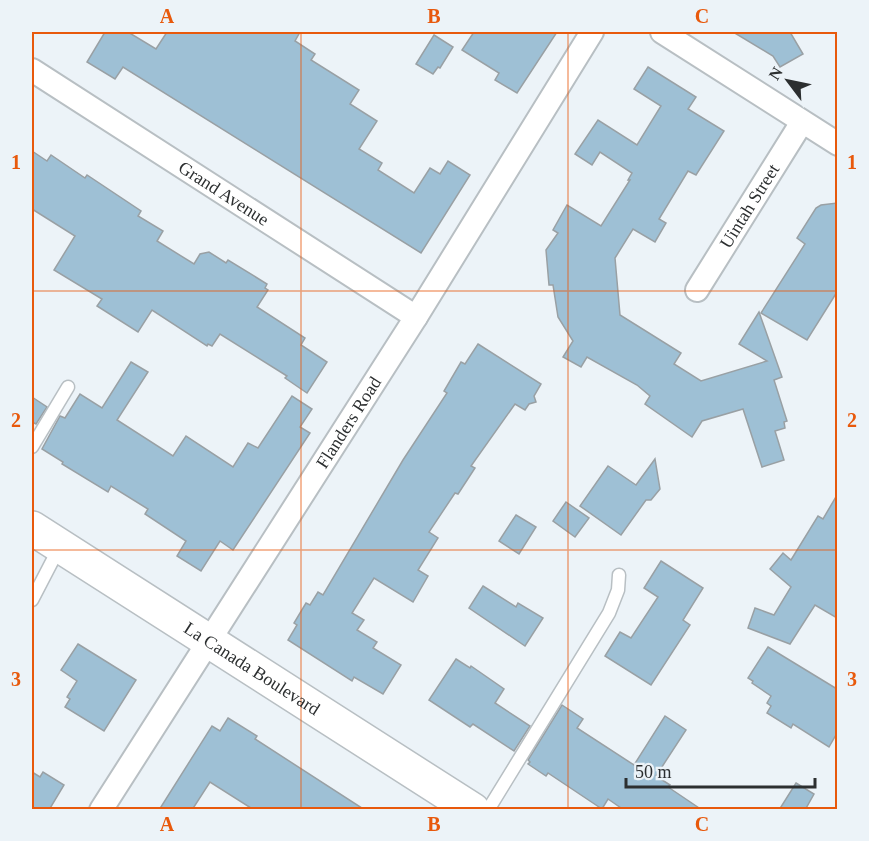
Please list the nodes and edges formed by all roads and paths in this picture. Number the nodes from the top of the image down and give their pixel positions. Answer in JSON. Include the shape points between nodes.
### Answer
{"nodes":[{"id":1,"x":592,"y":32,"type":"edge"},
{"id":2,"x":662,"y":32,"type":"edge"},
{"id":3,"x":32,"y":70,"type":"edge"},
{"id":4,"x":801,"y":122,"type":"junction"},
{"id":5,"x":837,"y":144,"type":"edge"},
{"id":6,"x":697,"y":290,"type":"dead end"},
{"id":7,"x":416,"y":317,"type":"junction"},
{"id":8,"x":68,"y":387,"type":"dead end"},
{"id":9,"x":32,"y":447,"type":"edge"},
{"id":10,"x":32,"y":528,"type":"edge"},
{"id":11,"x":60,"y":546,"type":"junction"},
{"id":12,"x":619,"y":575,"type":"dead end"},
{"id":13,"x":32,"y":600,"type":"edge"},
{"id":14,"x":209,"y":642,"type":"junction"},
{"id":15,"x":101,"y":810,"type":"edge"},
{"id":16,"x":473,"y":810,"type":"edge"},
{"id":17,"x":488,"y":810,"type":"edge"}],
"edges":[{"from":1,"to":7,"type":"street","name":"Flanders Road"},
{"from":2,"to":4,"type":"street"},
{"from":3,"to":7,"type":"street","name":"Grand Avenue"},
{"from":4,"to":5,"type":"street"},
{"from":4,"to":6,"type":"street","name":"Uintah Street"},
{"from":7,"to":14,"type":"street","name":"Flanders Road"},
{"from":8,"to":9,"type":"lane"},
{"from":10,"to":11,"type":"street","name":"La Canada Boulevard"},
{"from":11,"to":13,"type":"lane"},
{"from":11,"to":14,"type":"street","name":"La Canada Boulevard"},
{"from":12,"to":17,"type":"lane","via":[[609,613]]},
{"from":14,"to":15,"type":"street","name":"Flanders Road"},
{"from":14,"to":16,"type":"street","name":"La Canada Boulevard"}]}
